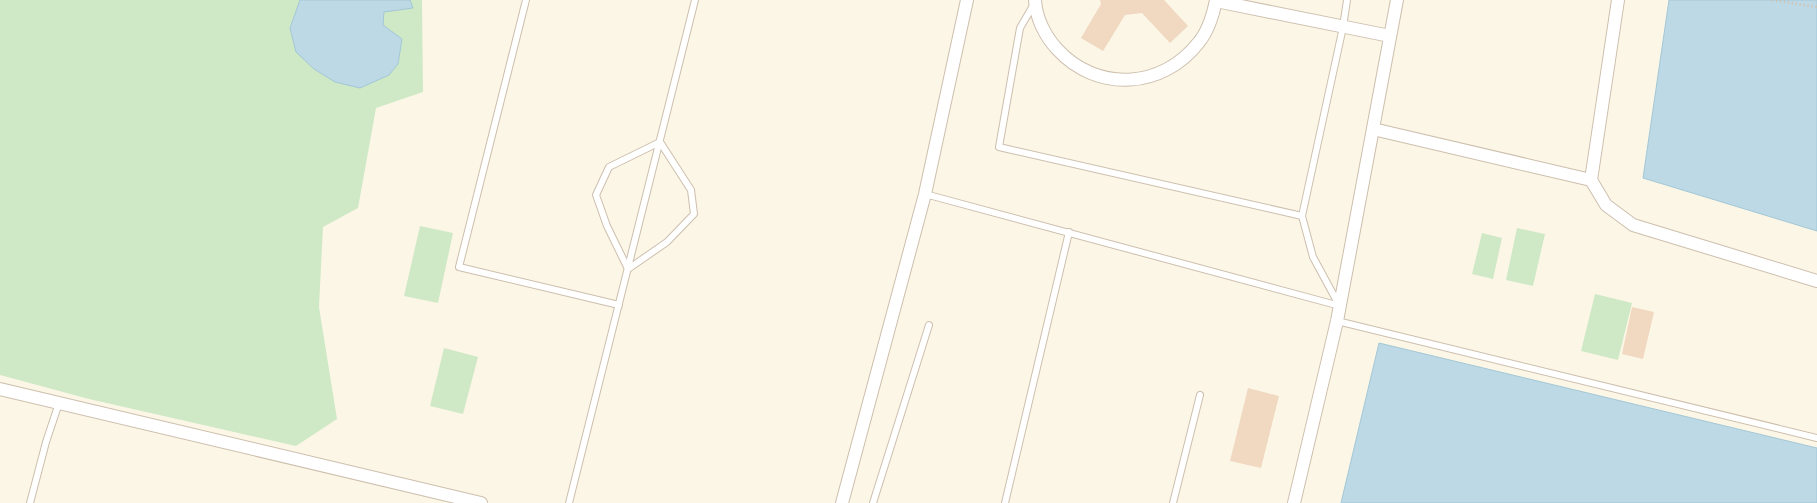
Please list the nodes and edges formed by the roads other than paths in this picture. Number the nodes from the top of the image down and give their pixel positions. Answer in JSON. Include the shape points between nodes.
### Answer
{"nodes":[{"id":1,"x":526,"y":0,"type":"edge"},
{"id":2,"x":695,"y":0,"type":"edge"},
{"id":3,"x":967,"y":0,"type":"edge"},
{"id":4,"x":1216,"y":0,"type":"edge"},
{"id":5,"x":1347,"y":0,"type":"edge"},
{"id":6,"x":1397,"y":0,"type":"edge"},
{"id":7,"x":1618,"y":0,"type":"edge"},
{"id":8,"x":1035,"y":1,"type":"edge"},
{"id":9,"x":1343,"y":27,"type":"junction"},
{"id":10,"x":1390,"y":36,"type":"junction"},
{"id":11,"x":1373,"y":130,"type":"junction"},
{"id":12,"x":660,"y":142,"type":"junction"},
{"id":13,"x":1590,"y":180,"type":"junction"},
{"id":14,"x":925,"y":194,"type":"junction"},
{"id":15,"x":1302,"y":216,"type":"junction"},
{"id":16,"x":1069,"y":232,"type":"junction"},
{"id":17,"x":628,"y":269,"type":"junction"},
{"id":18,"x":1817,"y":281,"type":"edge"},
{"id":19,"x":619,"y":305,"type":"junction"},
{"id":20,"x":1340,"y":306,"type":"junction"},
{"id":21,"x":1337,"y":320,"type":"junction"},
{"id":22,"x":929,"y":325,"type":"dead end"},
{"id":23,"x":0,"y":389,"type":"edge"},
{"id":24,"x":1200,"y":395,"type":"dead end"},
{"id":25,"x":60,"y":403,"type":"junction"},
{"id":26,"x":1817,"y":438,"type":"edge"},
{"id":27,"x":30,"y":503,"type":"edge"},
{"id":28,"x":481,"y":503,"type":"edge"},
{"id":29,"x":569,"y":503,"type":"edge"},
{"id":30,"x":842,"y":503,"type":"edge"},
{"id":31,"x":873,"y":503,"type":"edge"},
{"id":32,"x":1004,"y":503,"type":"edge"},
{"id":33,"x":1173,"y":503,"type":"edge"},
{"id":34,"x":1294,"y":503,"type":"edge"}],
"edges":[{"from":1,"to":19,"type":"lane","via":[[459,267]]},
{"from":2,"to":12,"type":"lane"},
{"from":3,"to":14,"type":"street"},
{"from":4,"to":8,"type":"street","via":[[1204,35],[1186,57],[1168,70],[1148,77],[1126,80],[1104,78],[1066,58],[1051,42],[1040,23]]},
{"from":4,"to":9,"type":"street"},
{"from":5,"to":9,"type":"lane"},
{"from":6,"to":10,"type":"street"},
{"from":7,"to":13,"type":"street"},
{"from":8,"to":15,"type":"lane","via":[[1020,28],[999,147]]},
{"from":9,"to":10,"type":"street"},
{"from":9,"to":15,"type":"lane"},
{"from":10,"to":11,"type":"street"},
{"from":11,"to":13,"type":"street"},
{"from":11,"to":20,"type":"street"},
{"from":12,"to":17,"type":"lane"},
{"from":12,"to":17,"type":"lane","via":[[691,190],[694,214],[667,242]]},
{"from":12,"to":17,"type":"lane","via":[[609,167],[596,195]]},
{"from":13,"to":18,"type":"street","via":[[1606,205],[1633,225]]},
{"from":14,"to":16,"type":"lane"},
{"from":14,"to":30,"type":"street"},
{"from":15,"to":20,"type":"lane","via":[[1313,257]]},
{"from":16,"to":20,"type":"lane"},
{"from":16,"to":32,"type":"lane"},
{"from":17,"to":19,"type":"lane"},
{"from":19,"to":29,"type":"lane"},
{"from":20,"to":21,"type":"street"},
{"from":21,"to":26,"type":"lane"},
{"from":21,"to":34,"type":"street"},
{"from":22,"to":31,"type":"lane"},
{"from":23,"to":25,"type":"street"},
{"from":24,"to":33,"type":"lane"},
{"from":25,"to":27,"type":"lane","via":[[46,442]]},
{"from":25,"to":28,"type":"street"}]}
